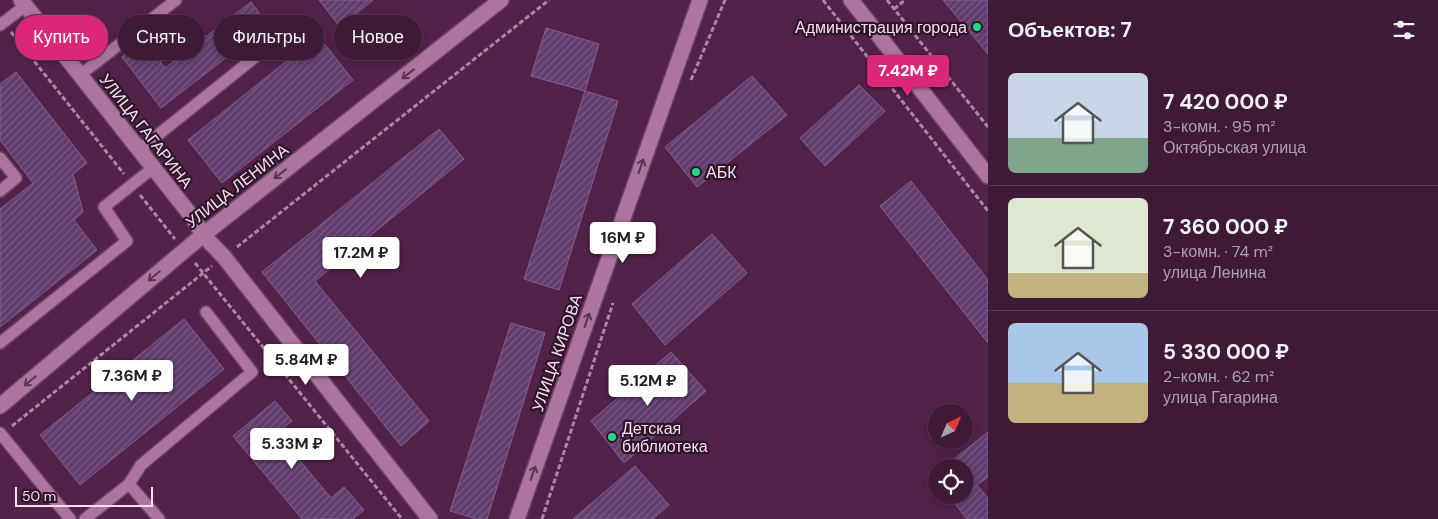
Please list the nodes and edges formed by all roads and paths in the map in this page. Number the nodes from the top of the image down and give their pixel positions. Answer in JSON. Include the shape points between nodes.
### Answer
{"nodes":[{"id":1,"x":176,"y":0,"type":"edge"},
{"id":2,"x":501,"y":0,"type":"edge"},
{"id":3,"x":549,"y":0,"type":"edge"},
{"id":4,"x":700,"y":0,"type":"edge"},
{"id":5,"x":725,"y":0,"type":"edge"},
{"id":6,"x":823,"y":0,"type":"edge"},
{"id":7,"x":851,"y":0,"type":"edge"},
{"id":8,"x":887,"y":0,"type":"edge"},
{"id":9,"x":904,"y":0,"type":"edge"},
{"id":10,"x":23,"y":3,"type":"edge"},
{"id":11,"x":894,"y":9,"type":"junction"},
{"id":12,"x":2,"y":24,"type":"edge"},
{"id":13,"x":252,"y":60,"type":"edge"},
{"id":14,"x":80,"y":75,"type":"junction"},
{"id":15,"x":688,"y":88,"type":"dead end"},
{"id":16,"x":988,"y":127,"type":"edge"},
{"id":17,"x":139,"y":150,"type":"junction"},
{"id":18,"x":0,"y":158,"type":"edge"},
{"id":19,"x":153,"y":168,"type":"junction"},
{"id":20,"x":988,"y":176,"type":"edge"},
{"id":21,"x":132,"y":184,"type":"junction"},
{"id":22,"x":0,"y":191,"type":"edge"},
{"id":23,"x":988,"y":211,"type":"edge"},
{"id":24,"x":204,"y":235,"type":"junction"},
{"id":25,"x":185,"y":250,"type":"junction"},
{"id":26,"x":224,"y":257,"type":"junction"},
{"id":27,"x":204,"y":273,"type":"junction"},
{"id":28,"x":613,"y":302,"type":"dead end"},
{"id":29,"x":206,"y":312,"type":"dead end"},
{"id":30,"x":0,"y":343,"type":"edge"},
{"id":31,"x":0,"y":406,"type":"edge"},
{"id":32,"x":1,"y":434,"type":"edge"},
{"id":33,"x":130,"y":484,"type":"junction"},
{"id":34,"x":70,"y":519,"type":"edge"},
{"id":35,"x":85,"y":519,"type":"edge"},
{"id":36,"x":159,"y":519,"type":"edge"},
{"id":37,"x":402,"y":519,"type":"edge"},
{"id":38,"x":430,"y":519,"type":"edge"},
{"id":39,"x":517,"y":519,"type":"edge"},
{"id":40,"x":542,"y":519,"type":"edge"}],
"edges":[{"from":1,"to":14,"type":"lane"},
{"from":2,"to":24,"type":"street","name":"УЛИЦА ЛЕНИНА","one_way":true},
{"from":3,"to":26,"type":"path"},
{"from":39,"to":4,"type":"street","name":"УЛИЦА КИРОВА","one_way":true},
{"from":5,"to":15,"type":"path"},
{"from":6,"to":23,"type":"path"},
{"from":7,"to":20,"type":"street"},
{"from":8,"to":11,"type":"path"},
{"from":9,"to":11,"type":"path"},
{"from":10,"to":12,"type":"lane"},
{"from":10,"to":14,"type":"street","name":"УЛИЦА ГАГАРИНА"},
{"from":11,"to":16,"type":"path"},
{"from":12,"to":21,"type":"path"},
{"from":13,"to":17,"type":"lane"},
{"from":14,"to":17,"type":"street","name":"УЛИЦА ГАГАРИНА"},
{"from":17,"to":19,"type":"street","name":"УЛИЦА ГАГАРИНА"},
{"from":18,"to":22,"type":"lane","via":[[16,178]]},
{"from":19,"to":21,"type":"lane"},
{"from":19,"to":24,"type":"street","name":"УЛИЦА ГАГАРИНА"},
{"from":21,"to":25,"type":"path"},
{"from":21,"to":30,"type":"lane","via":[[104,207],[127,241]]},
{"from":24,"to":25,"type":"street","name":"УЛИЦА ЛЕНИНА"},
{"from":24,"to":26,"type":"street","name":"УЛИЦА ГАГАРИНА"},
{"from":25,"to":27,"type":"path"},
{"from":25,"to":31,"type":"street","name":"УЛИЦА ЛЕНИНА","one_way":true},
{"from":26,"to":27,"type":"path"},
{"from":26,"to":38,"type":"street","name":"УЛИЦА ГАГАРИНА"},
{"from":27,"to":32,"type":"path"},
{"from":27,"to":37,"type":"path"},
{"from":28,"to":40,"type":"path"},
{"from":29,"to":33,"type":"lane","via":[[252,372],[141,465]]},
{"from":32,"to":34,"type":"lane"},
{"from":33,"to":35,"type":"lane"},
{"from":33,"to":36,"type":"lane"}]}
